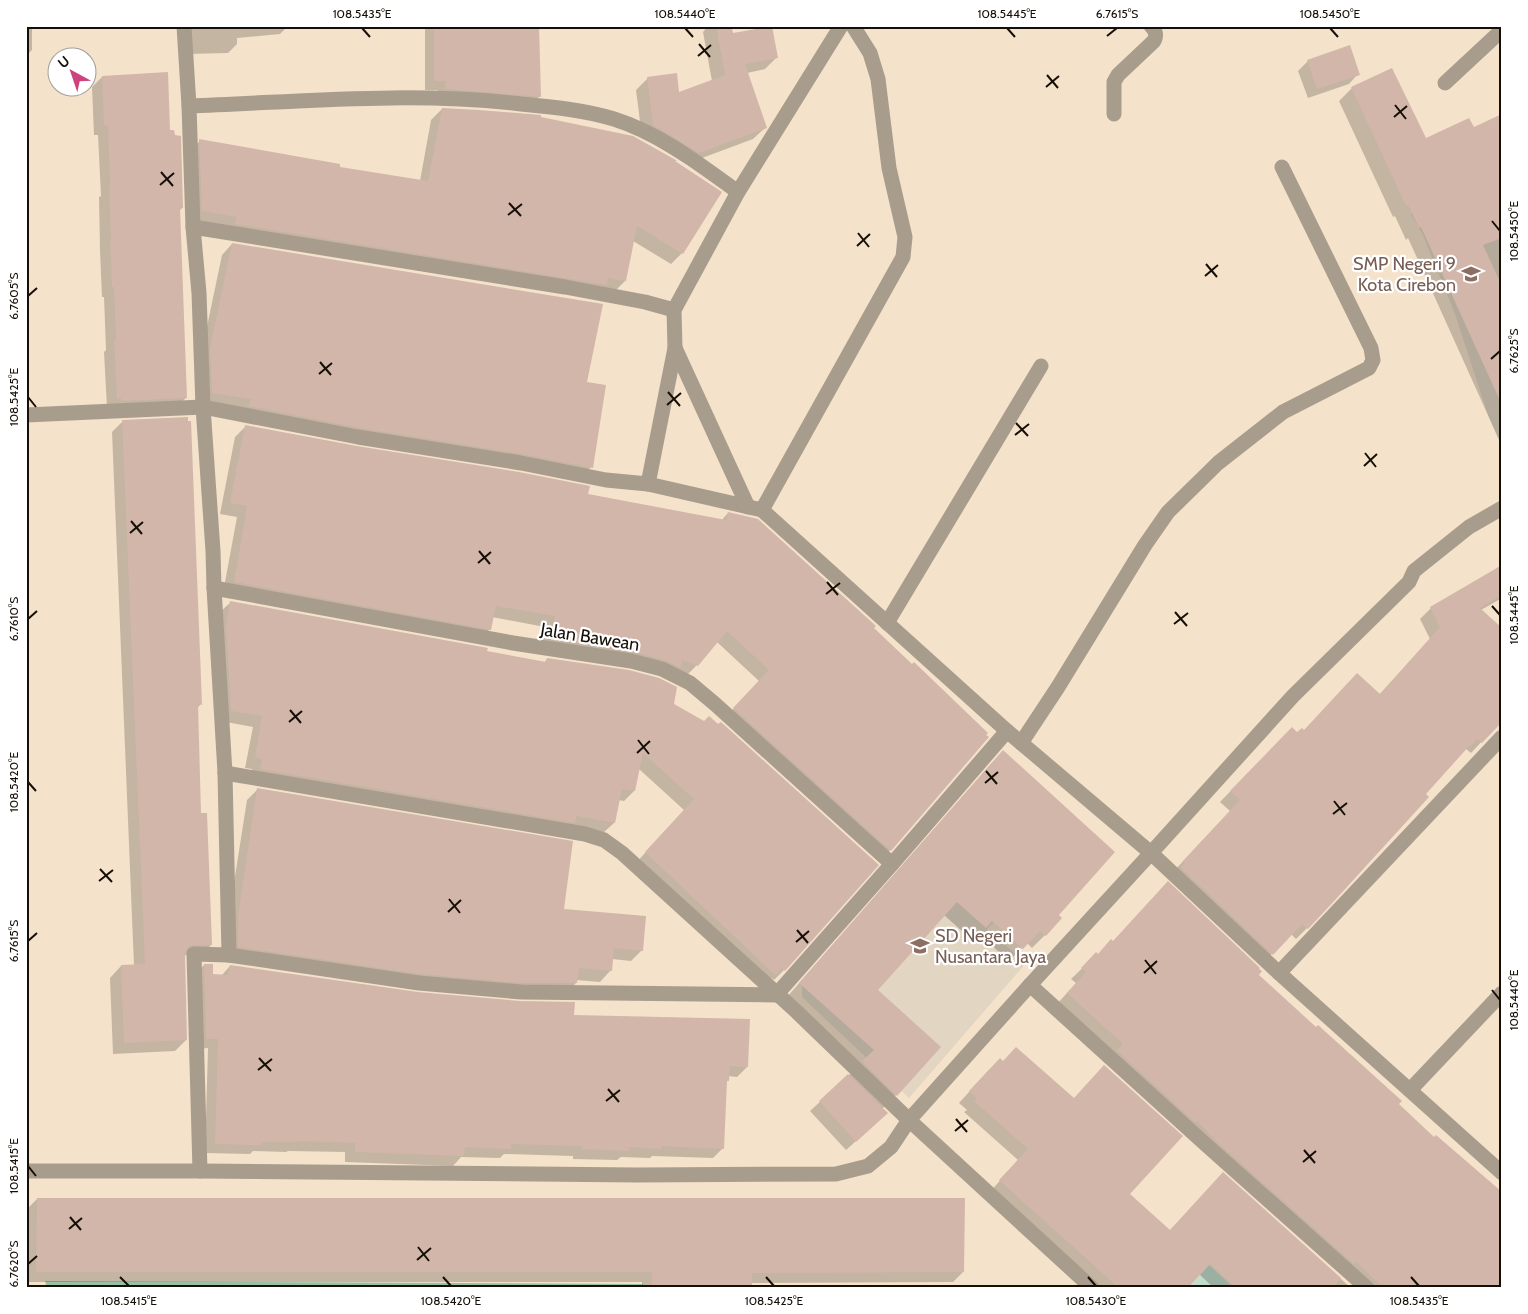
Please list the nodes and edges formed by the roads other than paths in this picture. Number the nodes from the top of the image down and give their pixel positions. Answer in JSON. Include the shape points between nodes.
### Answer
{"nodes":[{"id":1,"x":184,"y":26,"type":"edge"},
{"id":2,"x":841,"y":26,"type":"edge"},
{"id":3,"x":853,"y":26,"type":"edge"},
{"id":4,"x":1152,"y":26,"type":"edge"},
{"id":5,"x":1502,"y":30,"type":"edge"},
{"id":6,"x":1445,"y":83,"type":"dead end"},
{"id":7,"x":189,"y":106,"type":"junction"},
{"id":8,"x":1114,"y":114,"type":"dead end"},
{"id":9,"x":1282,"y":167,"type":"dead end"},
{"id":10,"x":738,"y":192,"type":"junction"},
{"id":11,"x":193,"y":227,"type":"junction"},
{"id":12,"x":674,"y":310,"type":"junction"},
{"id":13,"x":674,"y":348,"type":"junction"},
{"id":14,"x":1041,"y":366,"type":"dead end"},
{"id":15,"x":203,"y":407,"type":"junction"},
{"id":16,"x":26,"y":415,"type":"edge"},
{"id":17,"x":648,"y":484,"type":"junction"},
{"id":18,"x":1502,"y":508,"type":"edge"},
{"id":19,"x":755,"y":509,"type":"junction"},
{"id":20,"x":214,"y":588,"type":"junction"},
{"id":21,"x":887,"y":623,"type":"junction"},
{"id":22,"x":1007,"y":731,"type":"junction"},
{"id":23,"x":1502,"y":737,"type":"edge"},
{"id":24,"x":1021,"y":743,"type":"junction"},
{"id":25,"x":225,"y":773,"type":"junction"},
{"id":26,"x":1151,"y":853,"type":"junction"},
{"id":27,"x":892,"y":864,"type":"junction"},
{"id":28,"x":229,"y":954,"type":"junction"},
{"id":29,"x":1279,"y":973,"type":"junction"},
{"id":30,"x":1030,"y":984,"type":"junction"},
{"id":31,"x":1502,"y":993,"type":"edge"},
{"id":32,"x":776,"y":994,"type":"junction"},
{"id":33,"x":1410,"y":1090,"type":"junction"},
{"id":34,"x":909,"y":1120,"type":"junction"},
{"id":35,"x":26,"y":1171,"type":"edge"},
{"id":36,"x":200,"y":1171,"type":"junction"},
{"id":37,"x":1502,"y":1173,"type":"edge"},
{"id":38,"x":1092,"y":1288,"type":"edge"},
{"id":39,"x":1367,"y":1288,"type":"edge"}],
"edges":[{"from":1,"to":7,"type":"street"},
{"from":2,"to":10,"type":"street"},
{"from":3,"to":19,"type":"street","via":[[870,53],[878,79],[890,168],[905,237],[903,257]]},
{"from":4,"to":8,"type":"street","via":[[1156,37],[1154,41],[1114,82]]},
{"from":5,"to":6,"type":"street"},
{"from":7,"to":10,"type":"street","via":[[417,97],[489,100],[568,109],[615,119],[658,137]]},
{"from":7,"to":11,"type":"street"},
{"from":9,"to":24,"type":"street","via":[[1371,348],[1373,360],[1369,368],[1283,412],[1218,463],[1168,512]]},
{"from":10,"to":12,"type":"street"},
{"from":11,"to":12,"type":"street","via":[[555,285]]},
{"from":11,"to":15,"type":"street"},
{"from":12,"to":13,"type":"street"},
{"from":13,"to":17,"type":"street"},
{"from":13,"to":19,"type":"street"},
{"from":14,"to":21,"type":"street"},
{"from":15,"to":16,"type":"street"},
{"from":15,"to":17,"type":"street","via":[[606,480]]},
{"from":15,"to":20,"type":"street"},
{"from":17,"to":19,"type":"street"},
{"from":18,"to":26,"type":"street","via":[[1469,527],[1414,572],[1409,582],[1293,696]]},
{"from":19,"to":21,"type":"street"},
{"from":20,"to":25,"type":"street"},
{"from":20,"to":27,"type":"street","name":"Jalan Bawean","via":[[662,669],[690,683],[715,704]]},
{"from":21,"to":22,"type":"street"},
{"from":22,"to":24,"type":"street"},
{"from":22,"to":27,"type":"street"},
{"from":23,"to":29,"type":"street"},
{"from":24,"to":26,"type":"street"},
{"from":25,"to":28,"type":"street"},
{"from":25,"to":32,"type":"street","via":[[585,834],[604,840]]},
{"from":26,"to":29,"type":"street"},
{"from":26,"to":30,"type":"street"},
{"from":27,"to":32,"type":"street"},
{"from":28,"to":32,"type":"street","via":[[419,983],[521,992]]},
{"from":28,"to":36,"type":"street","via":[[194,954]]},
{"from":29,"to":33,"type":"street"},
{"from":30,"to":34,"type":"street"},
{"from":30,"to":39,"type":"street"},
{"from":31,"to":33,"type":"street"},
{"from":32,"to":34,"type":"street"},
{"from":33,"to":37,"type":"street"},
{"from":34,"to":36,"type":"street","via":[[891,1147],[868,1166],[836,1174]]},
{"from":34,"to":38,"type":"street"},
{"from":35,"to":36,"type":"street"}]}
